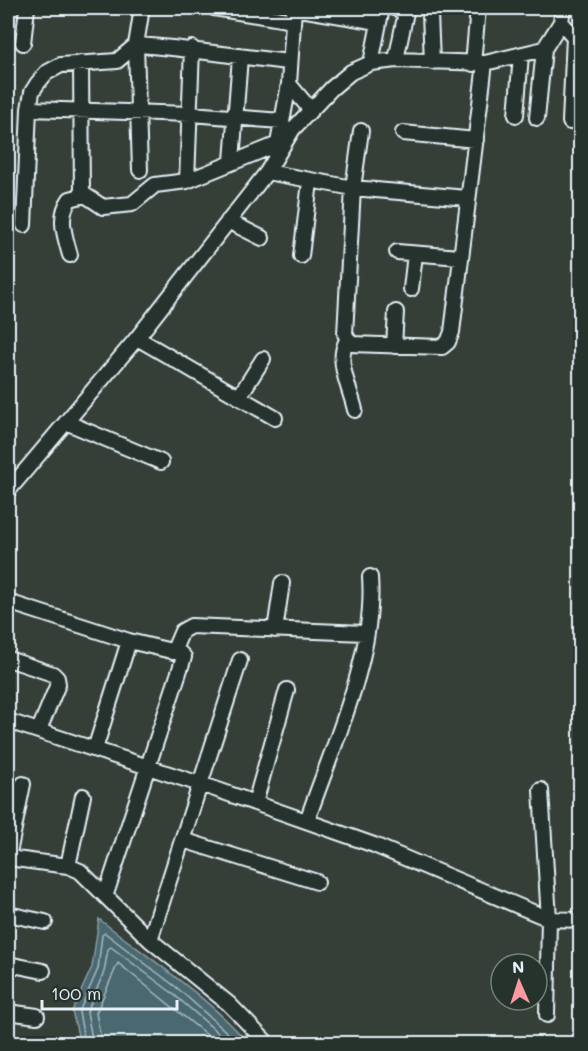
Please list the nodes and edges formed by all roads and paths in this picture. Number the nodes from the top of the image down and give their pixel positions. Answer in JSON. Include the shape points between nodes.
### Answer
{"nodes":[{"id":1,"x":27,"y":8,"type":"edge"},
{"id":2,"x":142,"y":8,"type":"edge"},
{"id":3,"x":214,"y":8,"type":"edge"},
{"id":4,"x":382,"y":8,"type":"edge"},
{"id":5,"x":394,"y":8,"type":"edge"},
{"id":6,"x":478,"y":8,"type":"edge"},
{"id":7,"x":293,"y":12,"type":"edge"},
{"id":8,"x":350,"y":12,"type":"edge"},
{"id":9,"x":430,"y":14,"type":"dead end"},
{"id":10,"x":562,"y":15,"type":"edge"},
{"id":11,"x":378,"y":22,"type":"junction"},
{"id":12,"x":23,"y":43,"type":"dead end"},
{"id":13,"x":136,"y":45,"type":"junction"},
{"id":14,"x":192,"y":48,"type":"junction"},
{"id":15,"x":544,"y":49,"type":"junction"},
{"id":16,"x":520,"y":55,"type":"junction"},
{"id":17,"x":240,"y":57,"type":"junction"},
{"id":18,"x":396,"y":60,"type":"junction"},
{"id":19,"x":289,"y":62,"type":"junction"},
{"id":20,"x":432,"y":62,"type":"junction"},
{"id":21,"x":81,"y":63,"type":"junction"},
{"id":22,"x":371,"y":63,"type":"junction"},
{"id":23,"x":479,"y":64,"type":"junction"},
{"id":24,"x":289,"y":84,"type":"junction"},
{"id":25,"x":29,"y":109,"type":"junction"},
{"id":26,"x":310,"y":109,"type":"junction"},
{"id":27,"x":80,"y":110,"type":"junction"},
{"id":28,"x":139,"y":113,"type":"junction"},
{"id":29,"x":191,"y":114,"type":"junction"},
{"id":30,"x":516,"y":115,"type":"dead end"},
{"id":31,"x":235,"y":117,"type":"junction"},
{"id":32,"x":537,"y":118,"type":"dead end"},
{"id":33,"x":281,"y":121,"type":"junction"},
{"id":34,"x":570,"y":122,"type":"dead end"},
{"id":35,"x":361,"y":131,"type":"dead end"},
{"id":36,"x":403,"y":133,"type":"dead end"},
{"id":37,"x":476,"y":140,"type":"junction"},
{"id":38,"x":277,"y":151,"type":"junction"},
{"id":39,"x":232,"y":161,"type":"junction"},
{"id":40,"x":140,"y":170,"type":"dead end"},
{"id":41,"x":267,"y":172,"type":"junction"},
{"id":42,"x":188,"y":181,"type":"junction"},
{"id":43,"x":310,"y":182,"type":"junction"},
{"id":44,"x":353,"y":188,"type":"junction"},
{"id":45,"x":81,"y":195,"type":"junction"},
{"id":46,"x":467,"y":198,"type":"junction"},
{"id":47,"x":228,"y":221,"type":"junction"},
{"id":48,"x":24,"y":225,"type":"dead end"},
{"id":49,"x":262,"y":238,"type":"dead end"},
{"id":50,"x":397,"y":252,"type":"dead end"},
{"id":51,"x":415,"y":254,"type":"junction"},
{"id":52,"x":70,"y":255,"type":"dead end"},
{"id":53,"x":301,"y":256,"type":"dead end"},
{"id":54,"x":460,"y":257,"type":"junction"},
{"id":55,"x":411,"y":289,"type":"dead end"},
{"id":56,"x":396,"y":312,"type":"dead end"},
{"id":57,"x":137,"y":338,"type":"junction"},
{"id":58,"x":347,"y":340,"type":"junction"},
{"id":59,"x":394,"y":346,"type":"junction"},
{"id":60,"x":262,"y":359,"type":"dead end"},
{"id":61,"x":239,"y":397,"type":"junction"},
{"id":62,"x":355,"y":410,"type":"dead end"},
{"id":63,"x":275,"y":418,"type":"dead end"},
{"id":64,"x":68,"y":423,"type":"junction"},
{"id":65,"x":161,"y":462,"type":"dead end"},
{"id":66,"x":8,"y":491,"type":"edge"},
{"id":67,"x":370,"y":577,"type":"dead end"},
{"id":68,"x":282,"y":583,"type":"dead end"},
{"id":69,"x":8,"y":602,"type":"edge"},
{"id":70,"x":275,"y":630,"type":"junction"},
{"id":71,"x":365,"y":633,"type":"junction"},
{"id":72,"x":129,"y":641,"type":"junction"},
{"id":73,"x":173,"y":652,"type":"junction"},
{"id":74,"x":8,"y":659,"type":"edge"},
{"id":75,"x":240,"y":660,"type":"dead end"},
{"id":76,"x":287,"y":690,"type":"dead end"},
{"id":77,"x":8,"y":721,"type":"edge"},
{"id":78,"x":39,"y":730,"type":"junction"},
{"id":79,"x":95,"y":749,"type":"junction"},
{"id":80,"x":150,"y":767,"type":"junction"},
{"id":81,"x":23,"y":784,"type":"dead end"},
{"id":82,"x":201,"y":784,"type":"junction"},
{"id":83,"x":541,"y":790,"type":"dead end"},
{"id":84,"x":83,"y":796,"type":"dead end"},
{"id":85,"x":255,"y":803,"type":"junction"},
{"id":86,"x":307,"y":821,"type":"junction"},
{"id":87,"x":183,"y":840,"type":"junction"},
{"id":88,"x":8,"y":858,"type":"edge"},
{"id":89,"x":68,"y":866,"type":"junction"},
{"id":90,"x":317,"y":882,"type":"dead end"},
{"id":91,"x":106,"y":894,"type":"junction"},
{"id":92,"x":8,"y":914,"type":"edge"},
{"id":93,"x":549,"y":919,"type":"junction"},
{"id":94,"x":580,"y":920,"type":"edge"},
{"id":95,"x":45,"y":922,"type":"dead end"},
{"id":96,"x":150,"y":940,"type":"junction"},
{"id":97,"x":8,"y":964,"type":"edge"},
{"id":98,"x":43,"y":971,"type":"dead end"},
{"id":99,"x":8,"y":1012,"type":"edge"},
{"id":100,"x":547,"y":1015,"type":"dead end"},
{"id":101,"x":37,"y":1016,"type":"dead end"},
{"id":102,"x":268,"y":1044,"type":"edge"}],
"edges":[{"from":1,"to":12,"type":"street"},
{"from":2,"to":13,"type":"street"},
{"from":3,"to":7,"type":"street"},
{"from":4,"to":11,"type":"street"},
{"from":5,"to":18,"type":"street","via":[[406,12]]},
{"from":6,"to":23,"type":"street"},
{"from":7,"to":8,"type":"street"},
{"from":7,"to":19,"type":"street"},
{"from":8,"to":11,"type":"street"},
{"from":9,"to":20,"type":"street"},
{"from":10,"to":15,"type":"street"},
{"from":10,"to":34,"type":"street","via":[[574,37]]},
{"from":11,"to":22,"type":"street"},
{"from":13,"to":14,"type":"street"},
{"from":13,"to":21,"type":"street","via":[[117,61]]},
{"from":13,"to":28,"type":"street"},
{"from":14,"to":17,"type":"street"},
{"from":14,"to":29,"type":"street"},
{"from":15,"to":16,"type":"street"},
{"from":15,"to":32,"type":"street"},
{"from":16,"to":23,"type":"street"},
{"from":16,"to":30,"type":"street"},
{"from":17,"to":19,"type":"street"},
{"from":17,"to":31,"type":"street"},
{"from":18,"to":20,"type":"street"},
{"from":18,"to":22,"type":"street"},
{"from":19,"to":24,"type":"street"},
{"from":20,"to":23,"type":"street"},
{"from":21,"to":25,"type":"street","via":[[61,65],[46,73],[32,92]]},
{"from":21,"to":27,"type":"street"},
{"from":22,"to":26,"type":"street","via":[[351,72]]},
{"from":23,"to":37,"type":"street"},
{"from":24,"to":26,"type":"street"},
{"from":24,"to":33,"type":"street"},
{"from":25,"to":27,"type":"street"},
{"from":25,"to":48,"type":"street"},
{"from":26,"to":38,"type":"street"},
{"from":27,"to":28,"type":"street"},
{"from":27,"to":45,"type":"street"},
{"from":28,"to":29,"type":"street"},
{"from":28,"to":40,"type":"street"},
{"from":29,"to":31,"type":"street"},
{"from":29,"to":42,"type":"street"},
{"from":31,"to":33,"type":"street"},
{"from":31,"to":39,"type":"street"},
{"from":33,"to":38,"type":"street"},
{"from":35,"to":44,"type":"street"},
{"from":36,"to":37,"type":"street"},
{"from":37,"to":46,"type":"street"},
{"from":38,"to":39,"type":"street"},
{"from":38,"to":41,"type":"street"},
{"from":39,"to":42,"type":"street"},
{"from":41,"to":43,"type":"street"},
{"from":41,"to":47,"type":"street"},
{"from":42,"to":45,"type":"street","via":[[156,185],[122,207],[103,207]]},
{"from":43,"to":44,"type":"street"},
{"from":43,"to":53,"type":"street"},
{"from":44,"to":46,"type":"street"},
{"from":44,"to":58,"type":"street"},
{"from":45,"to":52,"type":"street","via":[[70,199],[63,208]]},
{"from":46,"to":54,"type":"street"},
{"from":47,"to":49,"type":"street"},
{"from":47,"to":57,"type":"street"},
{"from":50,"to":51,"type":"street"},
{"from":51,"to":54,"type":"street"},
{"from":51,"to":55,"type":"street"},
{"from":54,"to":59,"type":"street","via":[[448,342],[432,348]]},
{"from":56,"to":59,"type":"street"},
{"from":57,"to":61,"type":"street"},
{"from":57,"to":64,"type":"street"},
{"from":58,"to":59,"type":"street","via":[[351,344]]},
{"from":58,"to":62,"type":"street","via":[[343,347],[344,373]]},
{"from":60,"to":61,"type":"street"},
{"from":61,"to":63,"type":"street"},
{"from":64,"to":65,"type":"street"},
{"from":64,"to":66,"type":"street"},
{"from":67,"to":71,"type":"street"},
{"from":68,"to":70,"type":"street"},
{"from":69,"to":72,"type":"street"},
{"from":70,"to":71,"type":"street"},
{"from":70,"to":73,"type":"street","via":[[191,626],[182,631]]},
{"from":71,"to":86,"type":"street","via":[[351,693]]},
{"from":72,"to":73,"type":"street"},
{"from":72,"to":79,"type":"street"},
{"from":73,"to":80,"type":"street","via":[[184,660]]},
{"from":74,"to":78,"type":"street","via":[[57,678]]},
{"from":75,"to":82,"type":"street"},
{"from":76,"to":85,"type":"street"},
{"from":77,"to":78,"type":"street"},
{"from":78,"to":79,"type":"street"},
{"from":79,"to":80,"type":"street"},
{"from":80,"to":82,"type":"street"},
{"from":80,"to":91,"type":"street"},
{"from":81,"to":88,"type":"street"},
{"from":82,"to":85,"type":"street"},
{"from":82,"to":87,"type":"street"},
{"from":83,"to":93,"type":"street"},
{"from":84,"to":89,"type":"street"},
{"from":85,"to":86,"type":"street"},
{"from":86,"to":93,"type":"street"},
{"from":87,"to":90,"type":"street"},
{"from":87,"to":96,"type":"street"},
{"from":88,"to":89,"type":"street"},
{"from":89,"to":91,"type":"street","via":[[80,871]]},
{"from":91,"to":96,"type":"street"},
{"from":92,"to":95,"type":"street"},
{"from":93,"to":94,"type":"street"},
{"from":93,"to":100,"type":"street"},
{"from":96,"to":102,"type":"street","via":[[229,1004]]},
{"from":97,"to":98,"type":"street"},
{"from":99,"to":101,"type":"street"}]}
